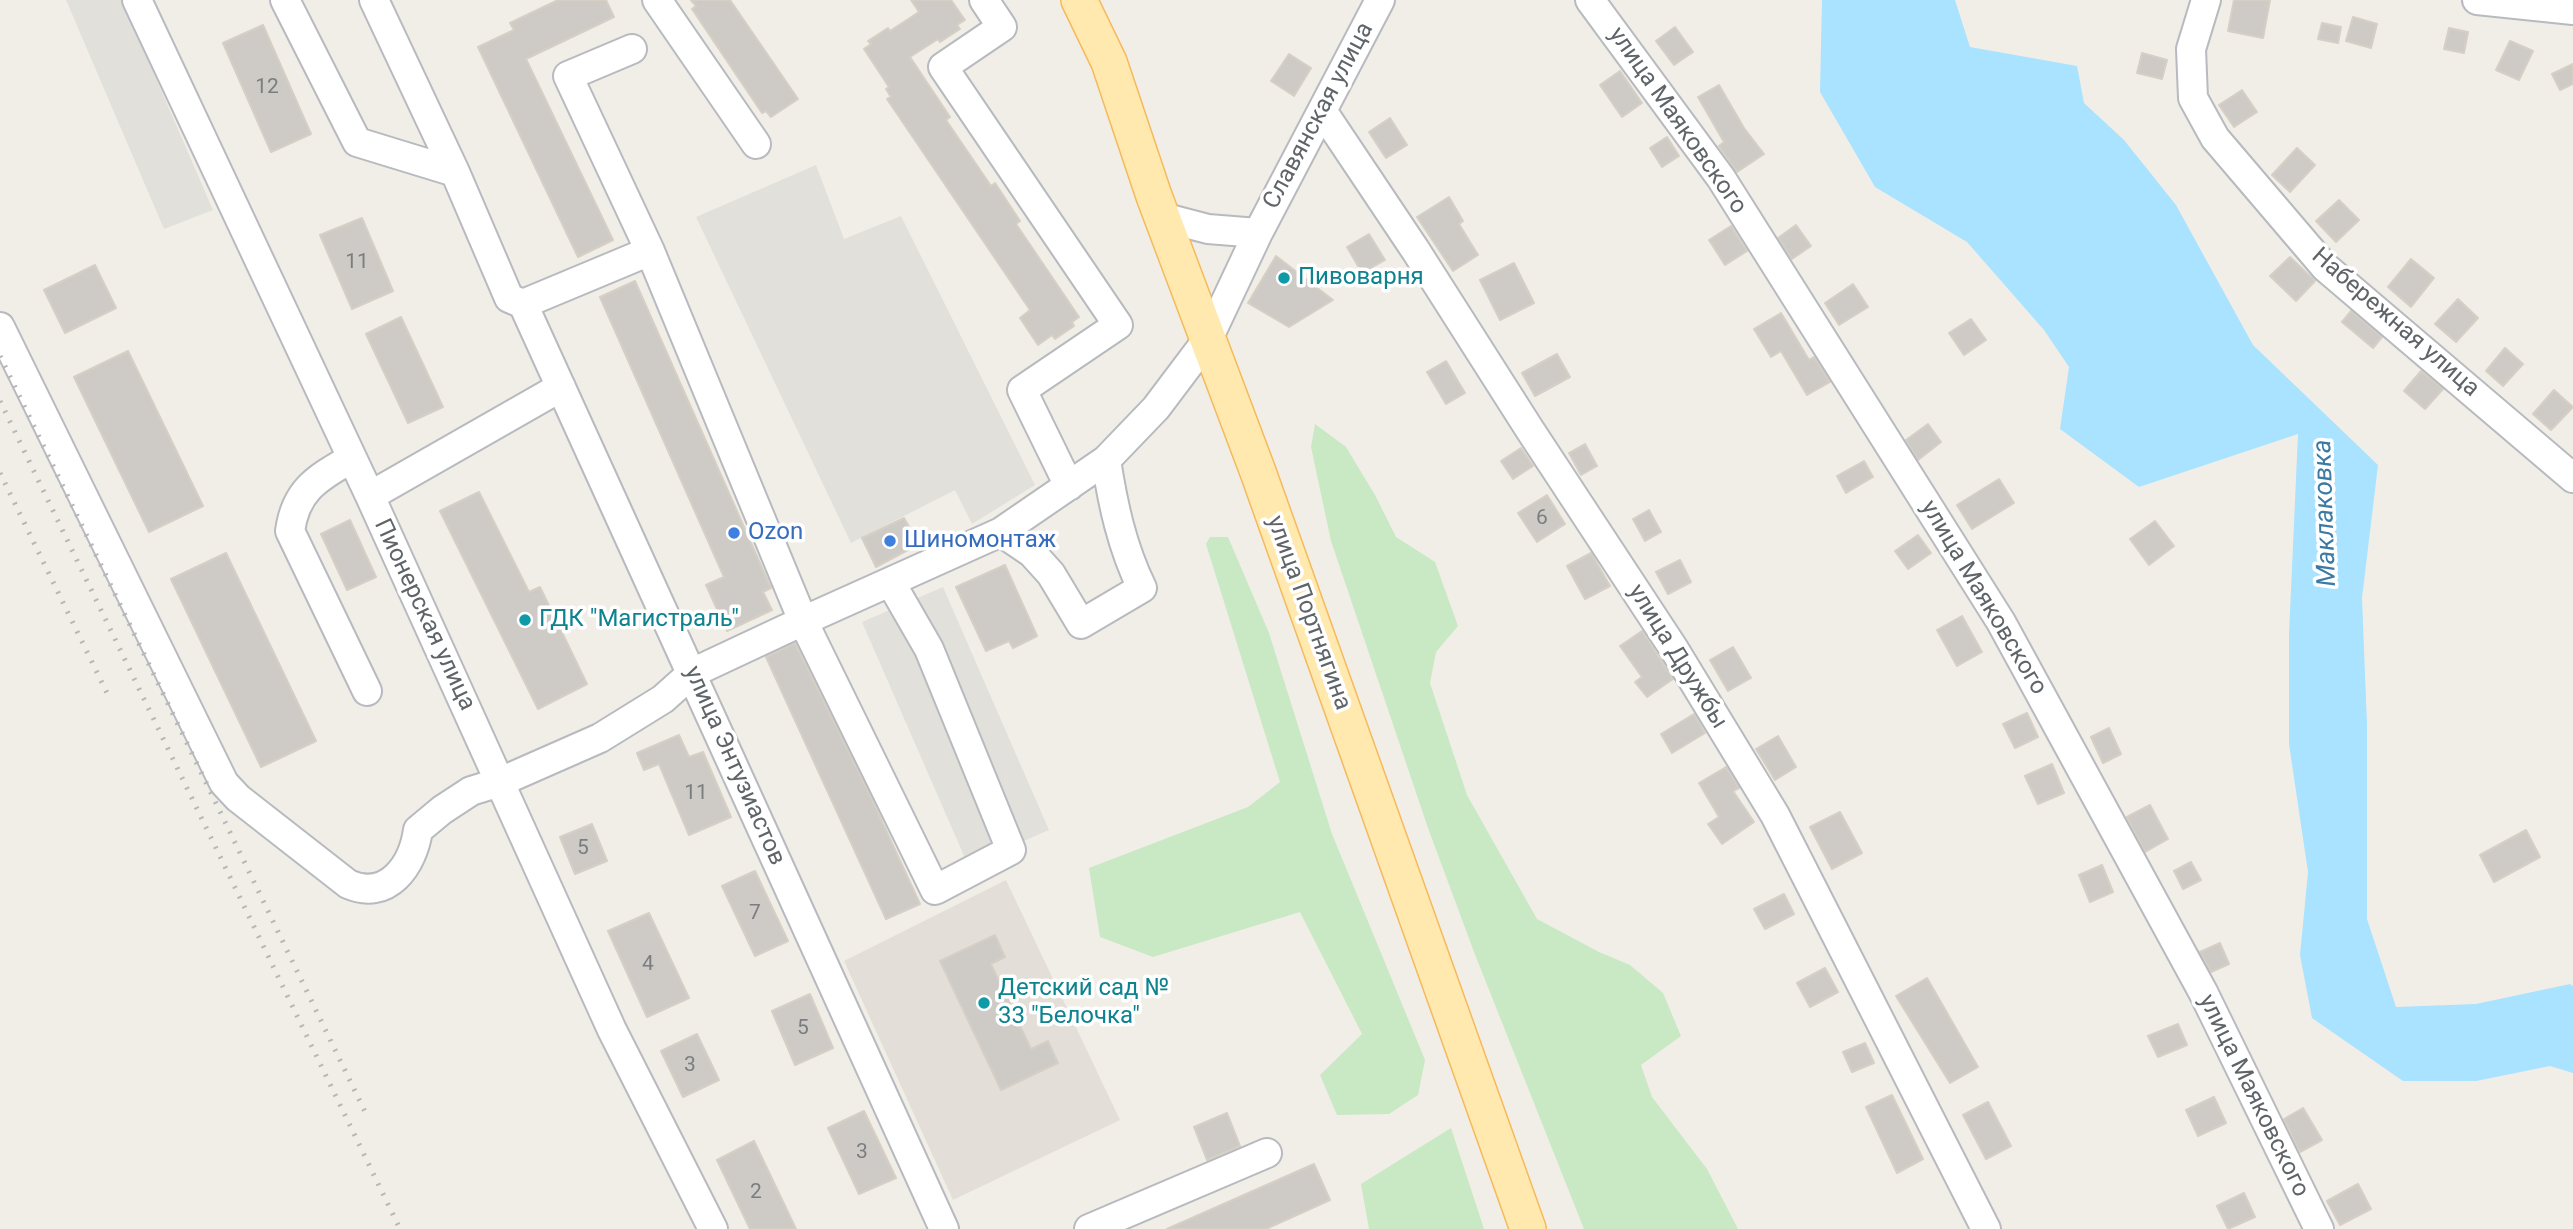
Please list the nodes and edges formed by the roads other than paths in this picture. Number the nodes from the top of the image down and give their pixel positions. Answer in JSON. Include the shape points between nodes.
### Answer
{"nodes":[{"id":1,"x":285,"y":0,"type":"edge"},
{"id":2,"x":374,"y":0,"type":"edge"},
{"id":3,"x":657,"y":0,"type":"edge"},
{"id":4,"x":984,"y":0,"type":"edge"},
{"id":5,"x":1079,"y":0,"type":"edge"},
{"id":6,"x":1380,"y":0,"type":"edge"},
{"id":7,"x":1591,"y":0,"type":"edge"},
{"id":8,"x":2206,"y":0,"type":"edge"},
{"id":9,"x":2483,"y":1,"type":"edge"},
{"id":10,"x":147,"y":3,"type":"edge"},
{"id":11,"x":2573,"y":10,"type":"edge"},
{"id":12,"x":632,"y":49,"type":"dead end"},
{"id":13,"x":1323,"y":112,"type":"junction"},
{"id":14,"x":755,"y":144,"type":"dead end"},
{"id":15,"x":455,"y":172,"type":"junction"},
{"id":16,"x":1162,"y":217,"type":"junction"},
{"id":17,"x":1258,"y":233,"type":"junction"},
{"id":18,"x":650,"y":251,"type":"junction"},
{"id":19,"x":523,"y":304,"type":"junction"},
{"id":20,"x":0,"y":327,"type":"edge"},
{"id":21,"x":1208,"y":339,"type":"junction"},
{"id":22,"x":561,"y":387,"type":"junction"},
{"id":23,"x":352,"y":458,"type":"junction"},
{"id":24,"x":1106,"y":460,"type":"junction"},
{"id":25,"x":2573,"y":478,"type":"edge"},
{"id":26,"x":1069,"y":486,"type":"junction"},
{"id":27,"x":370,"y":496,"type":"junction"},
{"id":28,"x":1001,"y":533,"type":"junction"},
{"id":29,"x":891,"y":583,"type":"junction"},
{"id":30,"x":803,"y":621,"type":"junction"},
{"id":31,"x":692,"y":673,"type":"junction"},
{"id":32,"x":367,"y":691,"type":"dead end"},
{"id":33,"x":500,"y":782,"type":"junction"},
{"id":34,"x":1267,"y":1153,"type":"dead end"},
{"id":35,"x":713,"y":1229,"type":"edge"},
{"id":36,"x":944,"y":1229,"type":"edge"},
{"id":37,"x":1089,"y":1229,"type":"edge"},
{"id":38,"x":1528,"y":1229,"type":"edge"},
{"id":39,"x":1986,"y":1229,"type":"edge"},
{"id":40,"x":2319,"y":1229,"type":"edge"}],
"edges":[{"from":1,"to":15,"type":"street","via":[[357,142]]},
{"from":2,"to":15,"type":"street","name":"улица Энтузиастов"},
{"from":3,"to":14,"type":"street"},
{"from":4,"to":26,"type":"street","via":[[1002,27],[943,67],[1118,325],[1022,390]]},
{"from":5,"to":16,"type":"main road","name":"улица Портнягина","via":[[1109,62]]},
{"from":6,"to":13,"type":"street","name":"Славянская улица"},
{"from":7,"to":40,"type":"street","name":"улица Маяковского","via":[[1721,178],[2001,622],[2203,992]]},
{"from":8,"to":25,"type":"street","name":"Набережная улица","via":[[2191,49],[2193,98],[2215,138],[2325,267]]},
{"from":9,"to":11,"type":"street"},
{"from":10,"to":23,"type":"street","name":"Пионерская улица"},
{"from":12,"to":18,"type":"street","via":[[568,76]]},
{"from":13,"to":17,"type":"street","name":"Славянская улица"},
{"from":13,"to":39,"type":"street","name":"улица Дружбы","via":[[1674,649],[1776,815]]},
{"from":15,"to":19,"type":"street","name":"улица Энтузиастов","via":[[509,298]]},
{"from":16,"to":17,"type":"street","name":"Славянская улица","via":[[1209,229]]},
{"from":16,"to":21,"type":"main road","name":"улица Портнягина"},
{"from":17,"to":21,"type":"street","name":"Славянская улица"},
{"from":18,"to":19,"type":"street"},
{"from":18,"to":30,"type":"street"},
{"from":19,"to":22,"type":"street","name":"улица Энтузиастов"},
{"from":20,"to":33,"type":"street","name":"Славянская улица","via":[[224,783],[238,798],[348,884],[367,889],[402,872],[412,856],[418,830],[426,822],[471,791]]},
{"from":21,"to":24,"type":"street","name":"Славянская улица","via":[[1156,408]]},
{"from":21,"to":38,"type":"main road","name":"улица Портнягина"},
{"from":22,"to":27,"type":"street"},
{"from":22,"to":31,"type":"street","name":"улица Энтузиастов"},
{"from":23,"to":27,"type":"street","name":"Пионерская улица"},
{"from":23,"to":32,"type":"street","via":[[306,490],[297,503],[290,531]]},
{"from":24,"to":26,"type":"street","name":"Славянская улица"},
{"from":24,"to":28,"type":"street","via":[[1126,556],[1142,588],[1081,624],[1051,574],[1032,553]]},
{"from":26,"to":28,"type":"street","name":"Славянская улица"},
{"from":27,"to":33,"type":"street","name":"Пионерская улица"},
{"from":28,"to":29,"type":"street","name":"Славянская улица"},
{"from":29,"to":30,"type":"street","name":"Славянская улица"},
{"from":29,"to":30,"type":"street","via":[[929,649],[1011,850],[935,890]]},
{"from":30,"to":31,"type":"street","name":"Славянская улица"},
{"from":31,"to":33,"type":"street","name":"Славянская улица","via":[[663,699],[600,738]]},
{"from":31,"to":36,"type":"street","name":"улица Энтузиастов"},
{"from":33,"to":35,"type":"street","name":"Пионерская улица","via":[[612,1030]]},
{"from":34,"to":37,"type":"street"}]}
